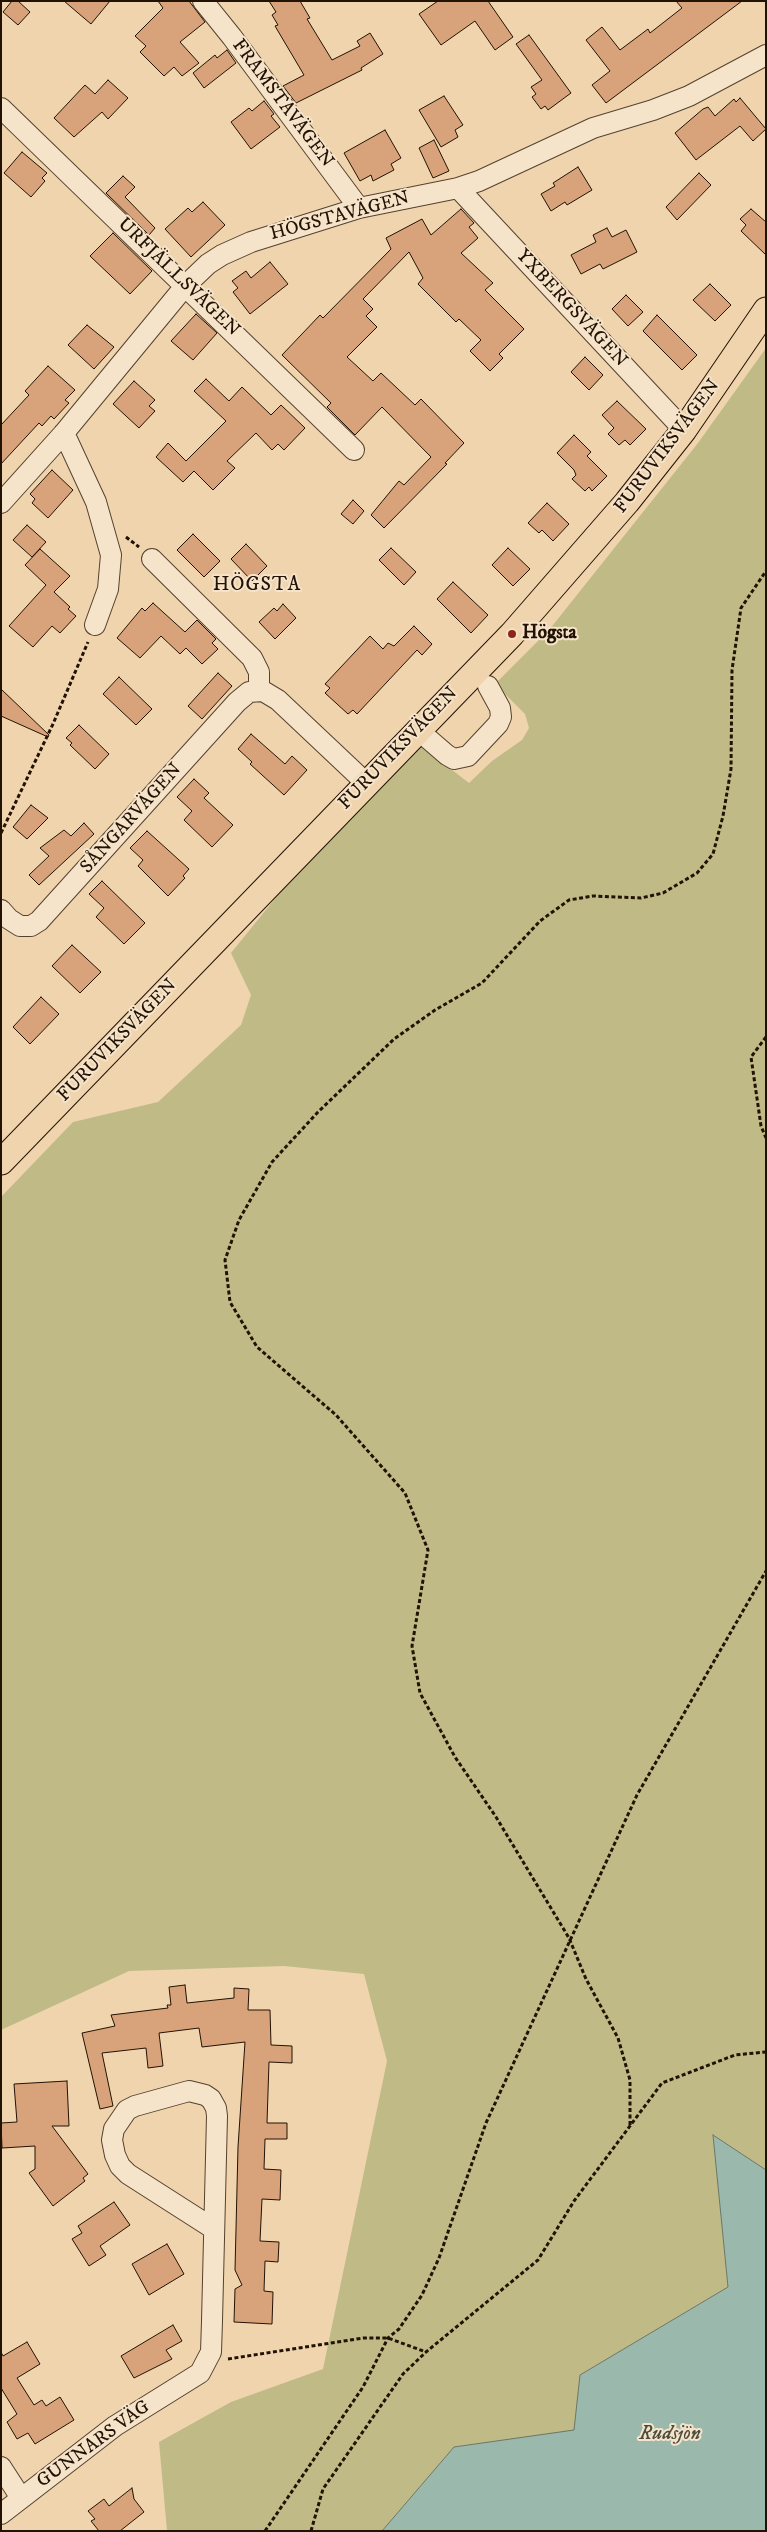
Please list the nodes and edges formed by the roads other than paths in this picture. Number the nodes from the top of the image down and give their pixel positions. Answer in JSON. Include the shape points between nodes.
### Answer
{"nodes":[{"id":1,"x":202,"y":1,"type":"edge"},
{"id":2,"x":766,"y":55,"type":"edge"},
{"id":3,"x":1,"y":108,"type":"edge"},
{"id":4,"x":458,"y":188,"type":"junction"},
{"id":5,"x":359,"y":208,"type":"junction"},
{"id":6,"x":186,"y":285,"type":"junction"},
{"id":7,"x":766,"y":310,"type":"edge"},
{"id":8,"x":684,"y":430,"type":"junction"},
{"id":9,"x":64,"y":433,"type":"junction"},
{"id":10,"x":354,"y":450,"type":"dead end"},
{"id":11,"x":1,"y":503,"type":"edge"},
{"id":12,"x":152,"y":559,"type":"dead end"},
{"id":13,"x":95,"y":625,"type":"road end"},
{"id":14,"x":488,"y":686,"type":"dead end"},
{"id":15,"x":259,"y":690,"type":"junction"},
{"id":16,"x":418,"y":730,"type":"junction"},
{"id":17,"x":366,"y":783,"type":"junction"},
{"id":18,"x":1,"y":910,"type":"edge"},
{"id":19,"x":1,"y":1162,"type":"edge"},
{"id":20,"x":214,"y":2229,"type":"junction"},
{"id":21,"x":1,"y":2467,"type":"edge"},
{"id":22,"x":21,"y":2498,"type":"junction"},
{"id":23,"x":1,"y":2514,"type":"edge"}],
"edges":[{"from":1,"to":5,"type":"street","name":"FRAMSTAVÄGEN"},
{"from":2,"to":4,"type":"street","name":"HÖGSTAVÄGEN","via":[[689,96],[593,128]]},
{"from":3,"to":6,"type":"street","name":"URFJÄLLSVÄGEN"},
{"from":4,"to":5,"type":"street","name":"HÖGSTAVÄGEN"},
{"from":4,"to":8,"type":"street","name":"YXBERGSVÄGEN"},
{"from":5,"to":6,"type":"street","name":"HÖGSTAVÄGEN","via":[[237,247],[208,264]]},
{"from":6,"to":9,"type":"street","name":"HÖGSTAVÄGEN"},
{"from":6,"to":10,"type":"street","name":"URFJÄLLSVÄGEN"},
{"from":7,"to":8,"type":"main road","name":"FURUVIKSVÄGEN"},
{"from":8,"to":16,"type":"main road","name":"FURUVIKSVÄGEN","via":[[576,563]]},
{"from":9,"to":11,"type":"street","name":"HÖGSTAVÄGEN"},
{"from":9,"to":13,"type":"street","via":[[96,502],[111,556],[108,589]]},
{"from":12,"to":15,"type":"street","via":[[252,658],[259,672]]},
{"from":14,"to":16,"type":"street","via":[[501,716],[498,724],[468,756],[461,759],[447,755]]},
{"from":15,"to":17,"type":"street","via":[[278,700]]},
{"from":15,"to":18,"type":"street","name":"SÅNGARVÄGEN","via":[[249,692],[237,702],[39,922],[20,926]]},
{"from":16,"to":17,"type":"main road","name":"FURUVIKSVÄGEN"},
{"from":17,"to":19,"type":"main road","name":"FURUVIKSVÄGEN"},
{"from":20,"to":20,"type":"street","via":[[216,2116],[211,2099],[189,2091],[127,2110],[114,2129],[112,2140],[120,2166]]},
{"from":20,"to":22,"type":"street","name":"GUNNARS VÄG","via":[[211,2344],[200,2373],[115,2426]]},
{"from":21,"to":22,"type":"street"},
{"from":22,"to":23,"type":"street","name":"GUNNARS VÄG"}]}
